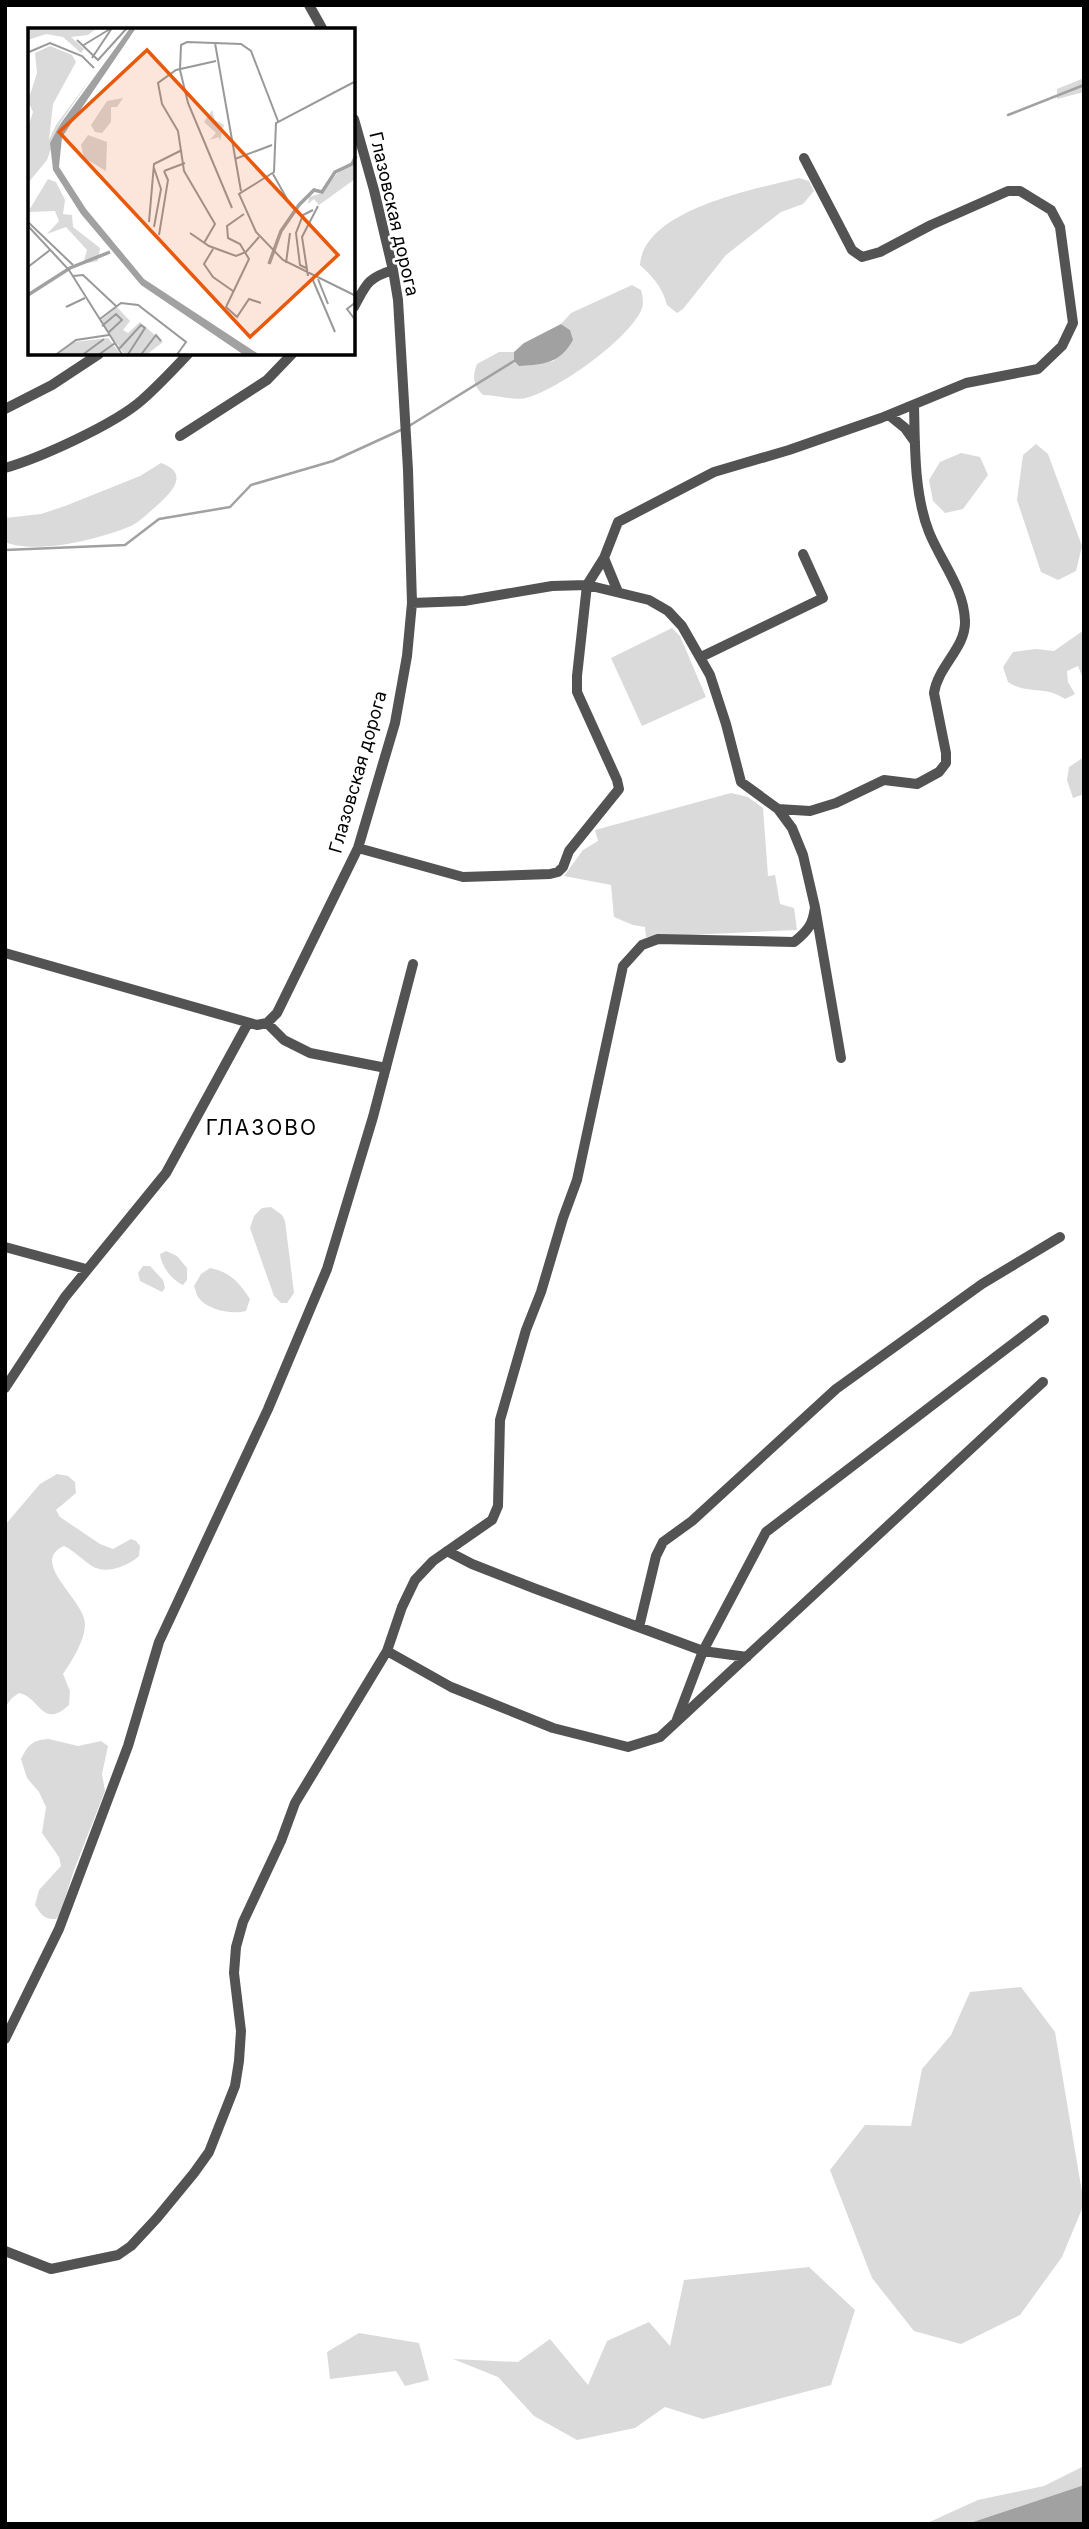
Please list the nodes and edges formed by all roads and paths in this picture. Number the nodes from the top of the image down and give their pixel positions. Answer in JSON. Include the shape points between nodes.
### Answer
{"nodes":[{"id":1,"x":313,"y":7,"type":"edge"},
{"id":2,"x":322,"y":28,"type":"edge"},
{"id":3,"x":355,"y":123,"type":"edge"},
{"id":4,"x":804,"y":158,"type":"dead end"},
{"id":5,"x":393,"y":270,"type":"junction"},
{"id":6,"x":355,"y":305,"type":"edge"},
{"id":7,"x":97,"y":355,"type":"edge"},
{"id":8,"x":187,"y":355,"type":"edge"},
{"id":9,"x":291,"y":355,"type":"edge"},
{"id":10,"x":914,"y":405,"type":"junction"},
{"id":11,"x":5,"y":409,"type":"edge"},
{"id":12,"x":889,"y":415,"type":"junction"},
{"id":13,"x":180,"y":436,"type":"dead end"},
{"id":14,"x":915,"y":442,"type":"junction"},
{"id":15,"x":5,"y":468,"type":"edge"},
{"id":16,"x":803,"y":554,"type":"dead end"},
{"id":17,"x":604,"y":558,"type":"junction"},
{"id":18,"x":587,"y":585,"type":"junction"},
{"id":19,"x":618,"y":592,"type":"junction"},
{"id":20,"x":412,"y":603,"type":"junction"},
{"id":21,"x":701,"y":657,"type":"junction"},
{"id":22,"x":778,"y":809,"type":"junction"},
{"id":23,"x":358,"y":848,"type":"junction"},
{"id":24,"x":815,"y":907,"type":"junction"},
{"id":25,"x":5,"y":953,"type":"edge"},
{"id":26,"x":413,"y":964,"type":"dead end"},
{"id":27,"x":248,"y":1023,"type":"junction"},
{"id":28,"x":267,"y":1023,"type":"junction"},
{"id":29,"x":841,"y":1058,"type":"dead end"},
{"id":30,"x":386,"y":1068,"type":"junction"},
{"id":31,"x":1060,"y":1237,"type":"dead end"},
{"id":32,"x":5,"y":1247,"type":"edge"},
{"id":33,"x":86,"y":1269,"type":"junction"},
{"id":34,"x":1044,"y":1320,"type":"dead end"},
{"id":35,"x":1043,"y":1382,"type":"dead end"},
{"id":36,"x":5,"y":1388,"type":"edge"},
{"id":37,"x":447,"y":1551,"type":"junction"},
{"id":38,"x":639,"y":1627,"type":"junction"},
{"id":39,"x":387,"y":1651,"type":"junction"},
{"id":40,"x":703,"y":1651,"type":"junction"},
{"id":41,"x":747,"y":1657,"type":"junction"},
{"id":42,"x":675,"y":1724,"type":"junction"},
{"id":43,"x":5,"y":2039,"type":"edge"},
{"id":44,"x":5,"y":2251,"type":"edge"}],
"edges":[{"from":1,"to":2,"type":"street"},
{"from":3,"to":5,"type":"street","name":"Глазовская дорога"},
{"from":4,"to":10,"type":"street","via":[[852,250],[862,257],[1008,191],[1020,191],[1056,216],[1073,323],[1062,346],[1038,369],[966,383]]},
{"from":5,"to":6,"type":"street","via":[[369,281]]},
{"from":5,"to":20,"type":"street","name":"Глазовская дорога","via":[[408,470]]},
{"from":7,"to":11,"type":"street"},
{"from":8,"to":15,"type":"street","via":[[126,412],[61,446]]},
{"from":9,"to":13,"type":"street","via":[[267,380]]},
{"from":10,"to":12,"type":"street"},
{"from":10,"to":14,"type":"street"},
{"from":12,"to":14,"type":"street"},
{"from":12,"to":17,"type":"street","via":[[714,472],[618,522]]},
{"from":14,"to":22,"type":"street","via":[[922,512],[959,591],[965,619],[964,635],[934,693],[946,763],[917,784],[884,780],[810,811]]},
{"from":16,"to":21,"type":"street","via":[[823,598]]},
{"from":17,"to":18,"type":"street"},
{"from":17,"to":19,"type":"street"},
{"from":18,"to":19,"type":"street"},
{"from":18,"to":20,"type":"street"},
{"from":18,"to":23,"type":"street","via":[[577,692],[619,789],[569,851],[563,867],[550,874],[463,877]]},
{"from":19,"to":21,"type":"street","via":[[649,600],[668,611]]},
{"from":20,"to":23,"type":"street","name":"Глазовская дорога","via":[[395,723]]},
{"from":21,"to":22,"type":"street","via":[[741,782]]},
{"from":22,"to":24,"type":"street","via":[[799,846]]},
{"from":23,"to":28,"type":"street","name":"Глазовская дорога","via":[[277,1013]]},
{"from":24,"to":29,"type":"street"},
{"from":24,"to":37,"type":"street","via":[[807,932],[794,942],[658,939],[642,945],[623,966],[577,1180],[500,1420],[498,1506],[492,1520]]},
{"from":25,"to":27,"type":"street"},
{"from":26,"to":30,"type":"street"},
{"from":27,"to":28,"type":"street"},
{"from":27,"to":33,"type":"street","via":[[166,1172]]},
{"from":28,"to":30,"type":"street","via":[[284,1040],[310,1053]]},
{"from":30,"to":43,"type":"street","via":[[327,1269],[268,1409],[159,1642],[128,1745],[59,1929]]},
{"from":31,"to":38,"type":"street","via":[[982,1284],[836,1389],[663,1542]]},
{"from":32,"to":33,"type":"street"},
{"from":33,"to":36,"type":"street"},
{"from":34,"to":40,"type":"street","via":[[766,1532]]},
{"from":35,"to":41,"type":"street"},
{"from":37,"to":38,"type":"street"},
{"from":37,"to":39,"type":"street","via":[[415,1580]]},
{"from":38,"to":40,"type":"street"},
{"from":39,"to":42,"type":"street","via":[[451,1687],[553,1728],[615,1744],[628,1747],[660,1737]]},
{"from":39,"to":44,"type":"street","via":[[301,1792],[243,1922],[234,1973],[241,2031],[239,2061],[235,2086],[209,2152],[157,2218],[118,2255],[51,2269]]},
{"from":40,"to":41,"type":"street"},
{"from":40,"to":42,"type":"street"},
{"from":41,"to":42,"type":"street"}]}
